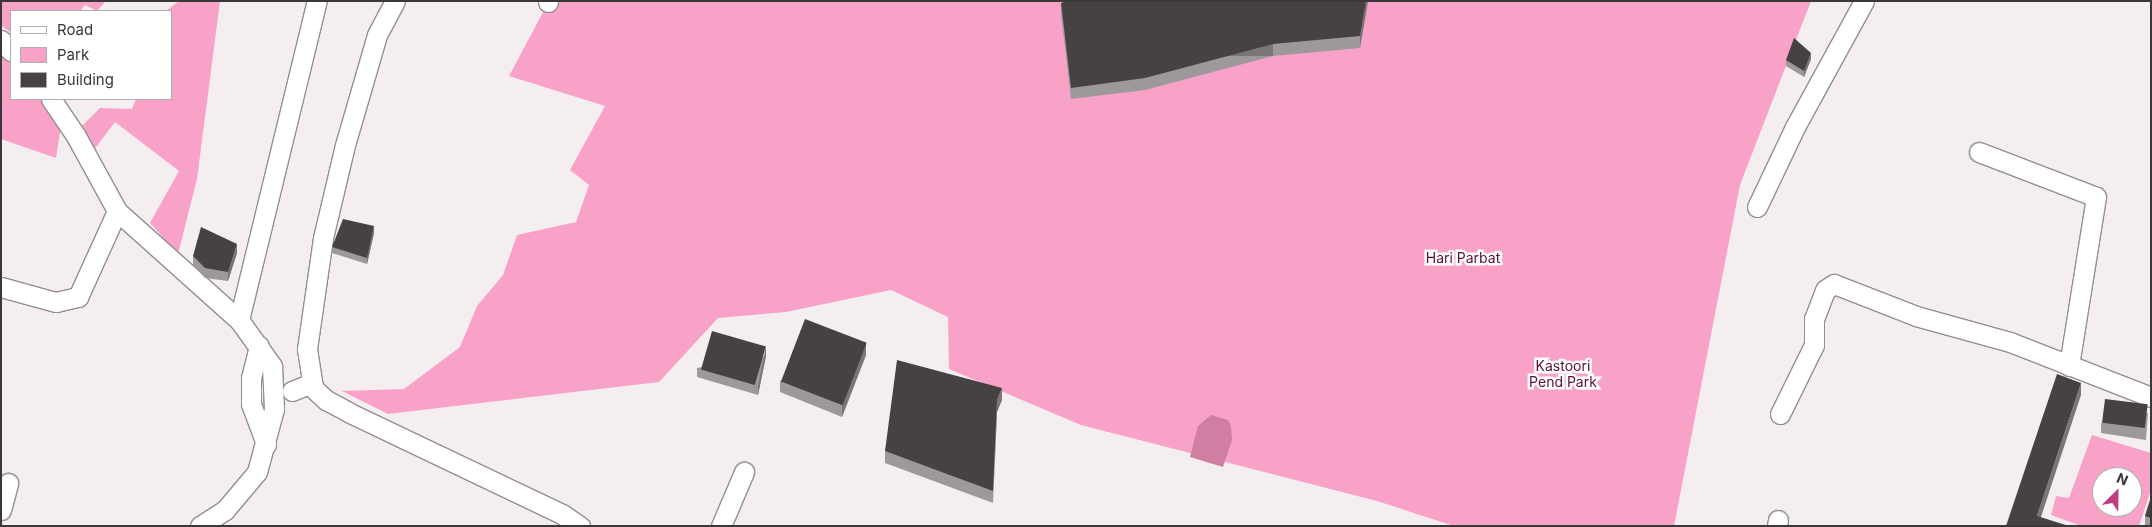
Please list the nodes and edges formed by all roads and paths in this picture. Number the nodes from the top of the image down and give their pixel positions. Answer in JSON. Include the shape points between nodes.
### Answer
{"nodes":[{"id":1,"x":317,"y":1,"type":"edge"},
{"id":2,"x":395,"y":1,"type":"edge"},
{"id":3,"x":1864,"y":1,"type":"edge"},
{"id":4,"x":1,"y":40,"type":"edge"},
{"id":5,"x":10,"y":50,"type":"edge"},
{"id":6,"x":52,"y":100,"type":"edge"},
{"id":7,"x":1979,"y":152,"type":"dead end"},
{"id":8,"x":1758,"y":207,"type":"dead end"},
{"id":9,"x":117,"y":211,"type":"junction"},
{"id":10,"x":1,"y":288,"type":"edge"},
{"id":11,"x":239,"y":320,"type":"junction"},
{"id":12,"x":259,"y":346,"type":"junction"},
{"id":13,"x":2069,"y":366,"type":"junction"},
{"id":14,"x":312,"y":383,"type":"junction"},
{"id":15,"x":283,"y":393,"type":"junction"},
{"id":16,"x":2151,"y":397,"type":"edge"},
{"id":17,"x":1780,"y":414,"type":"dead end"},
{"id":18,"x":266,"y":444,"type":"junction"},
{"id":19,"x":744,"y":472,"type":"dead end"},
{"id":20,"x":8,"y":483,"type":"dead end"},
{"id":21,"x":1,"y":510,"type":"edge"},
{"id":22,"x":200,"y":526,"type":"edge"},
{"id":23,"x":580,"y":526,"type":"edge"},
{"id":24,"x":721,"y":526,"type":"edge"}],
"edges":[{"from":1,"to":11,"type":"street"},
{"from":2,"to":14,"type":"street","via":[[377,35],[345,145],[323,238],[307,349]]},
{"from":3,"to":8,"type":"street","via":[[1795,127]]},
{"from":4,"to":5,"type":"street"},
{"from":6,"to":9,"type":"street","via":[[76,136]]},
{"from":7,"to":13,"type":"street","via":[[2096,196]]},
{"from":9,"to":10,"type":"street","via":[[78,297],[56,302]]},
{"from":9,"to":11,"type":"street"},
{"from":11,"to":12,"type":"street"},
{"from":12,"to":15,"type":"street"},
{"from":12,"to":18,"type":"street","via":[[251,378],[251,404]]},
{"from":13,"to":16,"type":"street"},
{"from":13,"to":17,"type":"street","via":[[2010,342],[1916,316],[1834,284],[1825,290],[1814,320],[1814,345]]},
{"from":14,"to":15,"type":"street"},
{"from":14,"to":23,"type":"street","via":[[326,400],[350,414],[562,514]]},
{"from":15,"to":18,"type":"street"},
{"from":18,"to":22,"type":"street","via":[[257,472],[242,492],[225,510]]},
{"from":19,"to":24,"type":"street"},
{"from":20,"to":21,"type":"street"}]}
